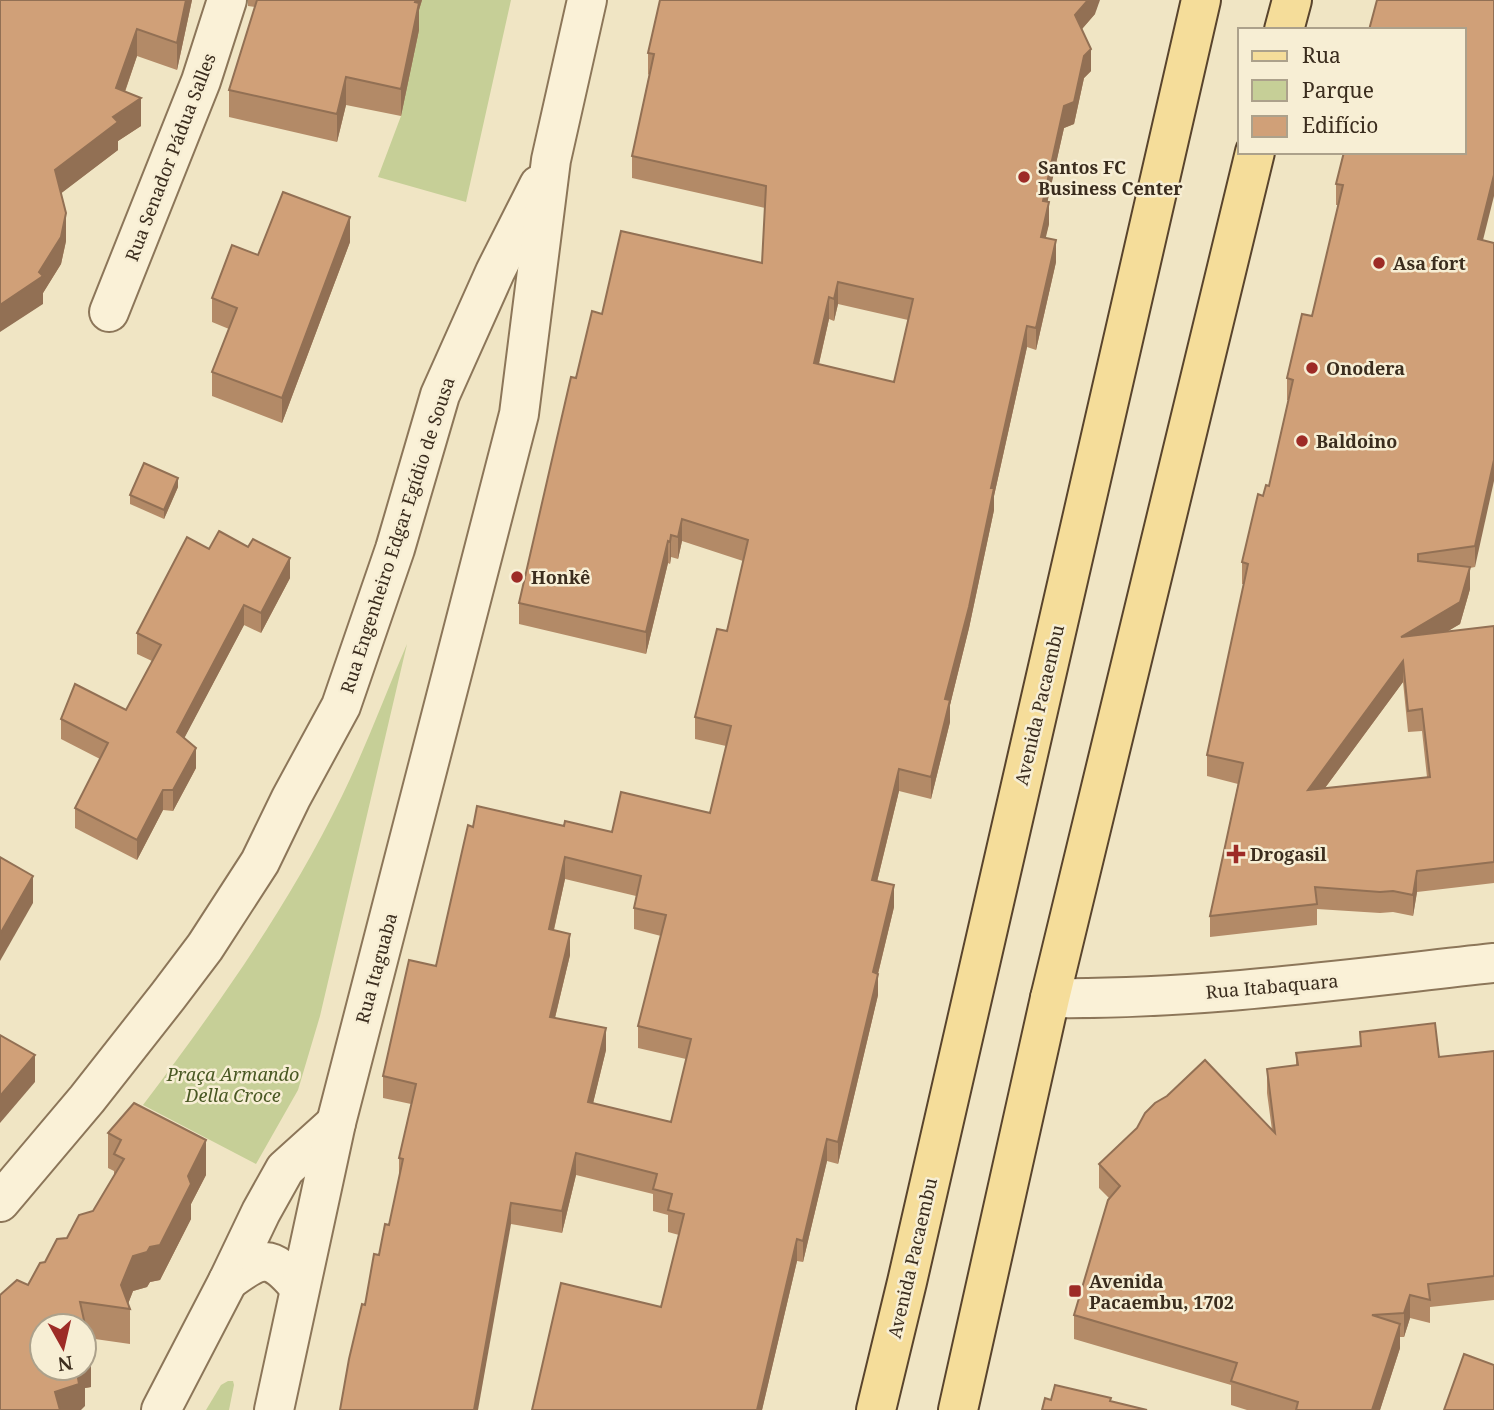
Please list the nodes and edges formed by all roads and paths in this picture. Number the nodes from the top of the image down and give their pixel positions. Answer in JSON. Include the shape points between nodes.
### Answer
{"nodes":[{"id":1,"x":227,"y":0,"type":"edge"},
{"id":2,"x":587,"y":0,"type":"edge"},
{"id":3,"x":1201,"y":0,"type":"edge"},
{"id":4,"x":1292,"y":0,"type":"edge"},
{"id":5,"x":1285,"y":28,"type":"edge"},
{"id":6,"x":1255,"y":154,"type":"edge"},
{"id":7,"x":551,"y":160,"type":"junction"},
{"id":8,"x":109,"y":312,"type":"dead end"},
{"id":9,"x":491,"y":529,"type":"joint"},
{"id":10,"x":1494,"y":963,"type":"edge"},
{"id":11,"x":1050,"y":998,"type":"junction"},
{"id":12,"x":336,"y":1123,"type":"junction"},
{"id":13,"x":0,"y":1202,"type":"edge"},
{"id":14,"x":228,"y":1281,"type":"junction"},
{"id":15,"x":299,"y":1287,"type":"junction"},
{"id":16,"x":161,"y":1410,"type":"edge"},
{"id":17,"x":274,"y":1410,"type":"edge"},
{"id":18,"x":876,"y":1410,"type":"edge"},
{"id":19,"x":958,"y":1410,"type":"edge"}],
"edges":[{"from":1,"to":8,"type":"street","name":"Rua Senador Pádua Salles","via":[[201,81]]},
{"from":2,"to":7,"type":"street","name":"Rua Engenheiro Edgar Egídio de Sousa"},
{"from":3,"to":18,"type":"main road","name":"Avenida Pacaembu"},
{"from":4,"to":5,"type":"main road"},
{"from":6,"to":11,"type":"main road"},
{"from":7,"to":9,"type":"street","name":"Rua Engenheiro Edgar Egídio de Sousa","via":[[519,414]]},
{"from":7,"to":13,"type":"street","name":"Rua Engenheiro Edgar Egídio de Sousa","via":[[440,395],[395,549],[341,706],[260,862],[168,996]]},
{"from":9,"to":12,"type":"street","name":"Rua Itaguaba"},
{"from":10,"to":11,"type":"street","name":"Rua Itabaquara","via":[[1242,990]]},
{"from":11,"to":19,"type":"main road"},
{"from":12,"to":14,"type":"street","via":[[285,1169]]},
{"from":12,"to":15,"type":"street","name":"Rua Itaguaba"},
{"from":14,"to":15,"type":"street","via":[[252,1263],[266,1261],[284,1270]]},
{"from":14,"to":16,"type":"street"},
{"from":15,"to":17,"type":"street","name":"Rua Itaguaba"}]}
